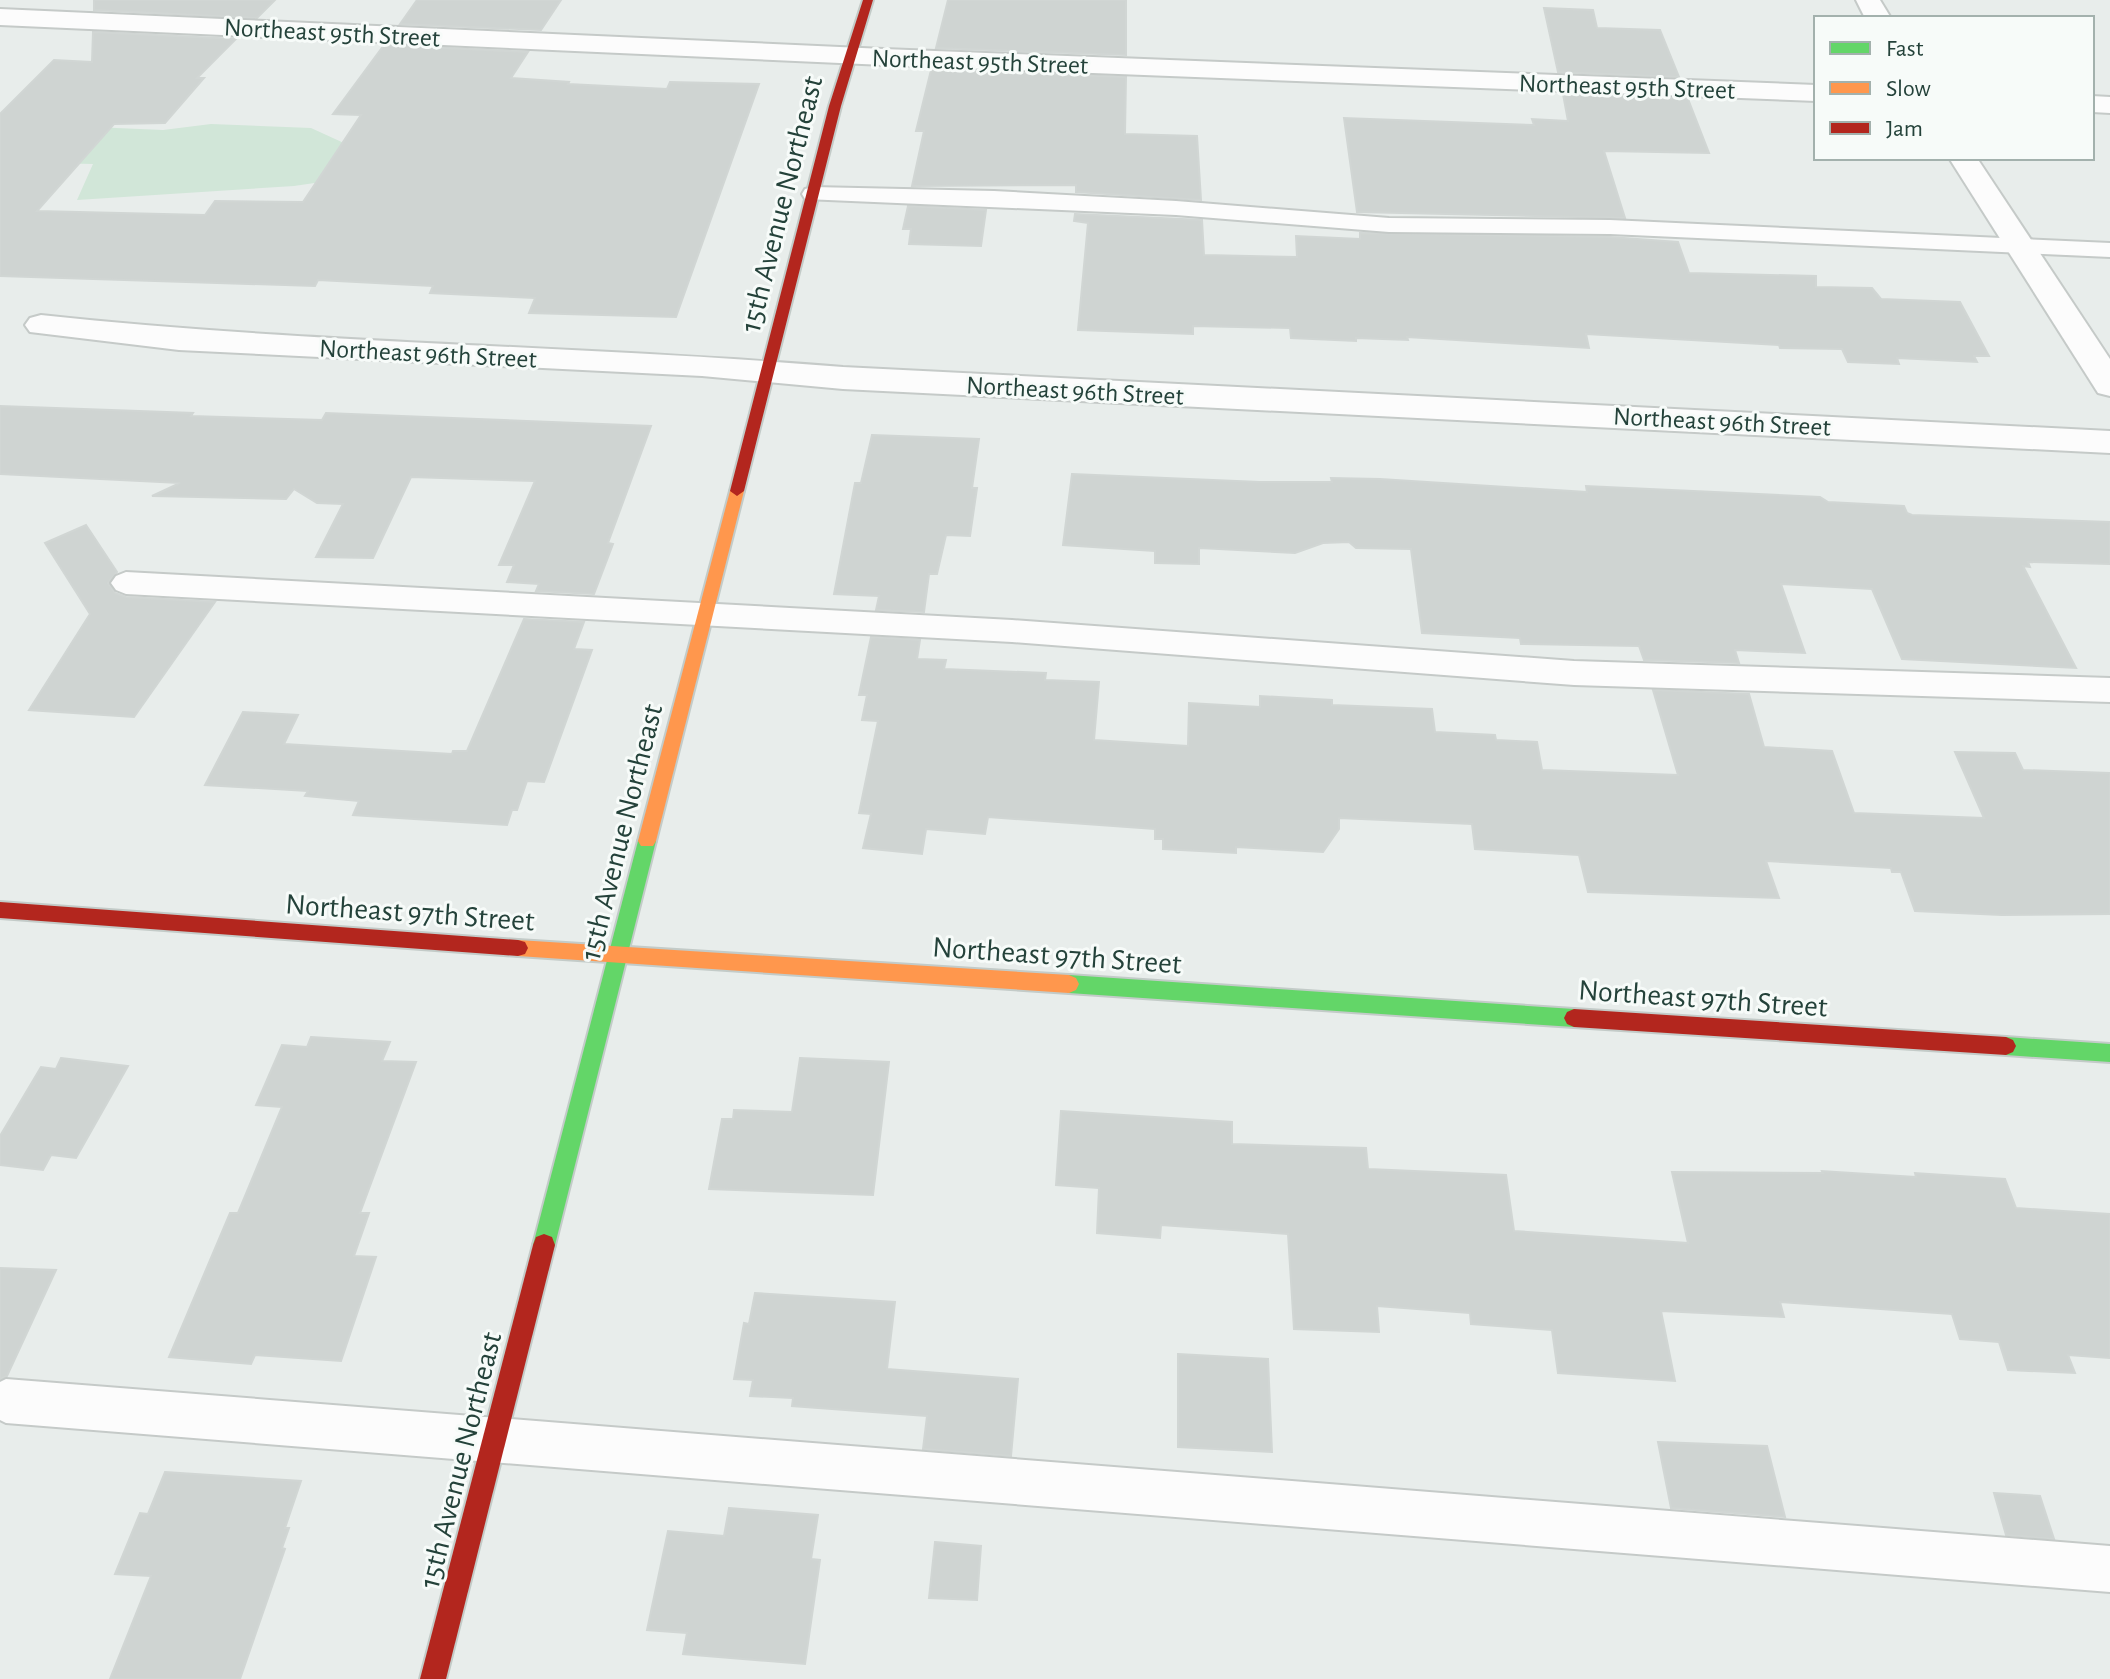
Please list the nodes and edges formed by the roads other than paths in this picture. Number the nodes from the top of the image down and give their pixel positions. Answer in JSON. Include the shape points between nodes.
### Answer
{"nodes":[{"id":1,"x":868,"y":0,"type":"edge"},
{"id":2,"x":0,"y":17,"type":"edge"},
{"id":3,"x":849,"y":56,"type":"junction"},
{"id":4,"x":1814,"y":93,"type":"edge"},
{"id":5,"x":1964,"y":160,"type":"edge"},
{"id":6,"x":813,"y":194,"type":"junction"},
{"id":7,"x":2019,"y":246,"type":"junction"},
{"id":8,"x":2110,"y":250,"type":"edge"},
{"id":9,"x":41,"y":325,"type":"dead end"},
{"id":10,"x":767,"y":371,"type":"junction"},
{"id":11,"x":2110,"y":385,"type":"edge"},
{"id":12,"x":2110,"y":442,"type":"edge"},
{"id":13,"x":126,"y":583,"type":"dead end"},
{"id":14,"x":706,"y":613,"type":"junction"},
{"id":15,"x":2110,"y":690,"type":"edge"},
{"id":16,"x":0,"y":910,"type":"edge"},
{"id":17,"x":619,"y":953,"type":"junction"},
{"id":18,"x":2110,"y":1053,"type":"edge"},
{"id":19,"x":6,"y":1401,"type":"dead end"},
{"id":20,"x":493,"y":1442,"type":"junction"},
{"id":21,"x":2110,"y":1569,"type":"edge"},
{"id":22,"x":433,"y":1679,"type":"edge"}],
"edges":[{"from":1,"to":3,"type":"street","name":"15th Avenue Northeast"},
{"from":2,"to":3,"type":"street","name":"Northeast 95th Street"},
{"from":3,"to":4,"type":"street","name":"Northeast 95th Street"},
{"from":3,"to":6,"type":"street","name":"15th Avenue Northeast"},
{"from":5,"to":7,"type":"street"},
{"from":6,"to":7,"type":"lane","via":[[994,198],[1389,225],[1610,227]]},
{"from":6,"to":10,"type":"street","name":"15th Avenue Northeast"},
{"from":7,"to":8,"type":"lane"},
{"from":7,"to":11,"type":"street"},
{"from":9,"to":10,"type":"street","name":"Northeast 96th Street","via":[[179,340]]},
{"from":10,"to":12,"type":"street","name":"Northeast 96th Street"},
{"from":10,"to":14,"type":"street","name":"15th Avenue Northeast"},
{"from":13,"to":14,"type":"lane"},
{"from":14,"to":15,"type":"lane","via":[[1159,640],[1574,673]]},
{"from":14,"to":17,"type":"street","name":"15th Avenue Northeast"},
{"from":16,"to":17,"type":"street","name":"Northeast 97th Street"},
{"from":17,"to":18,"type":"street","name":"Northeast 97th Street"},
{"from":17,"to":20,"type":"street","name":"15th Avenue Northeast"},
{"from":19,"to":20,"type":"lane"},
{"from":20,"to":21,"type":"lane"},
{"from":20,"to":22,"type":"street","name":"15th Avenue Northeast"}]}
